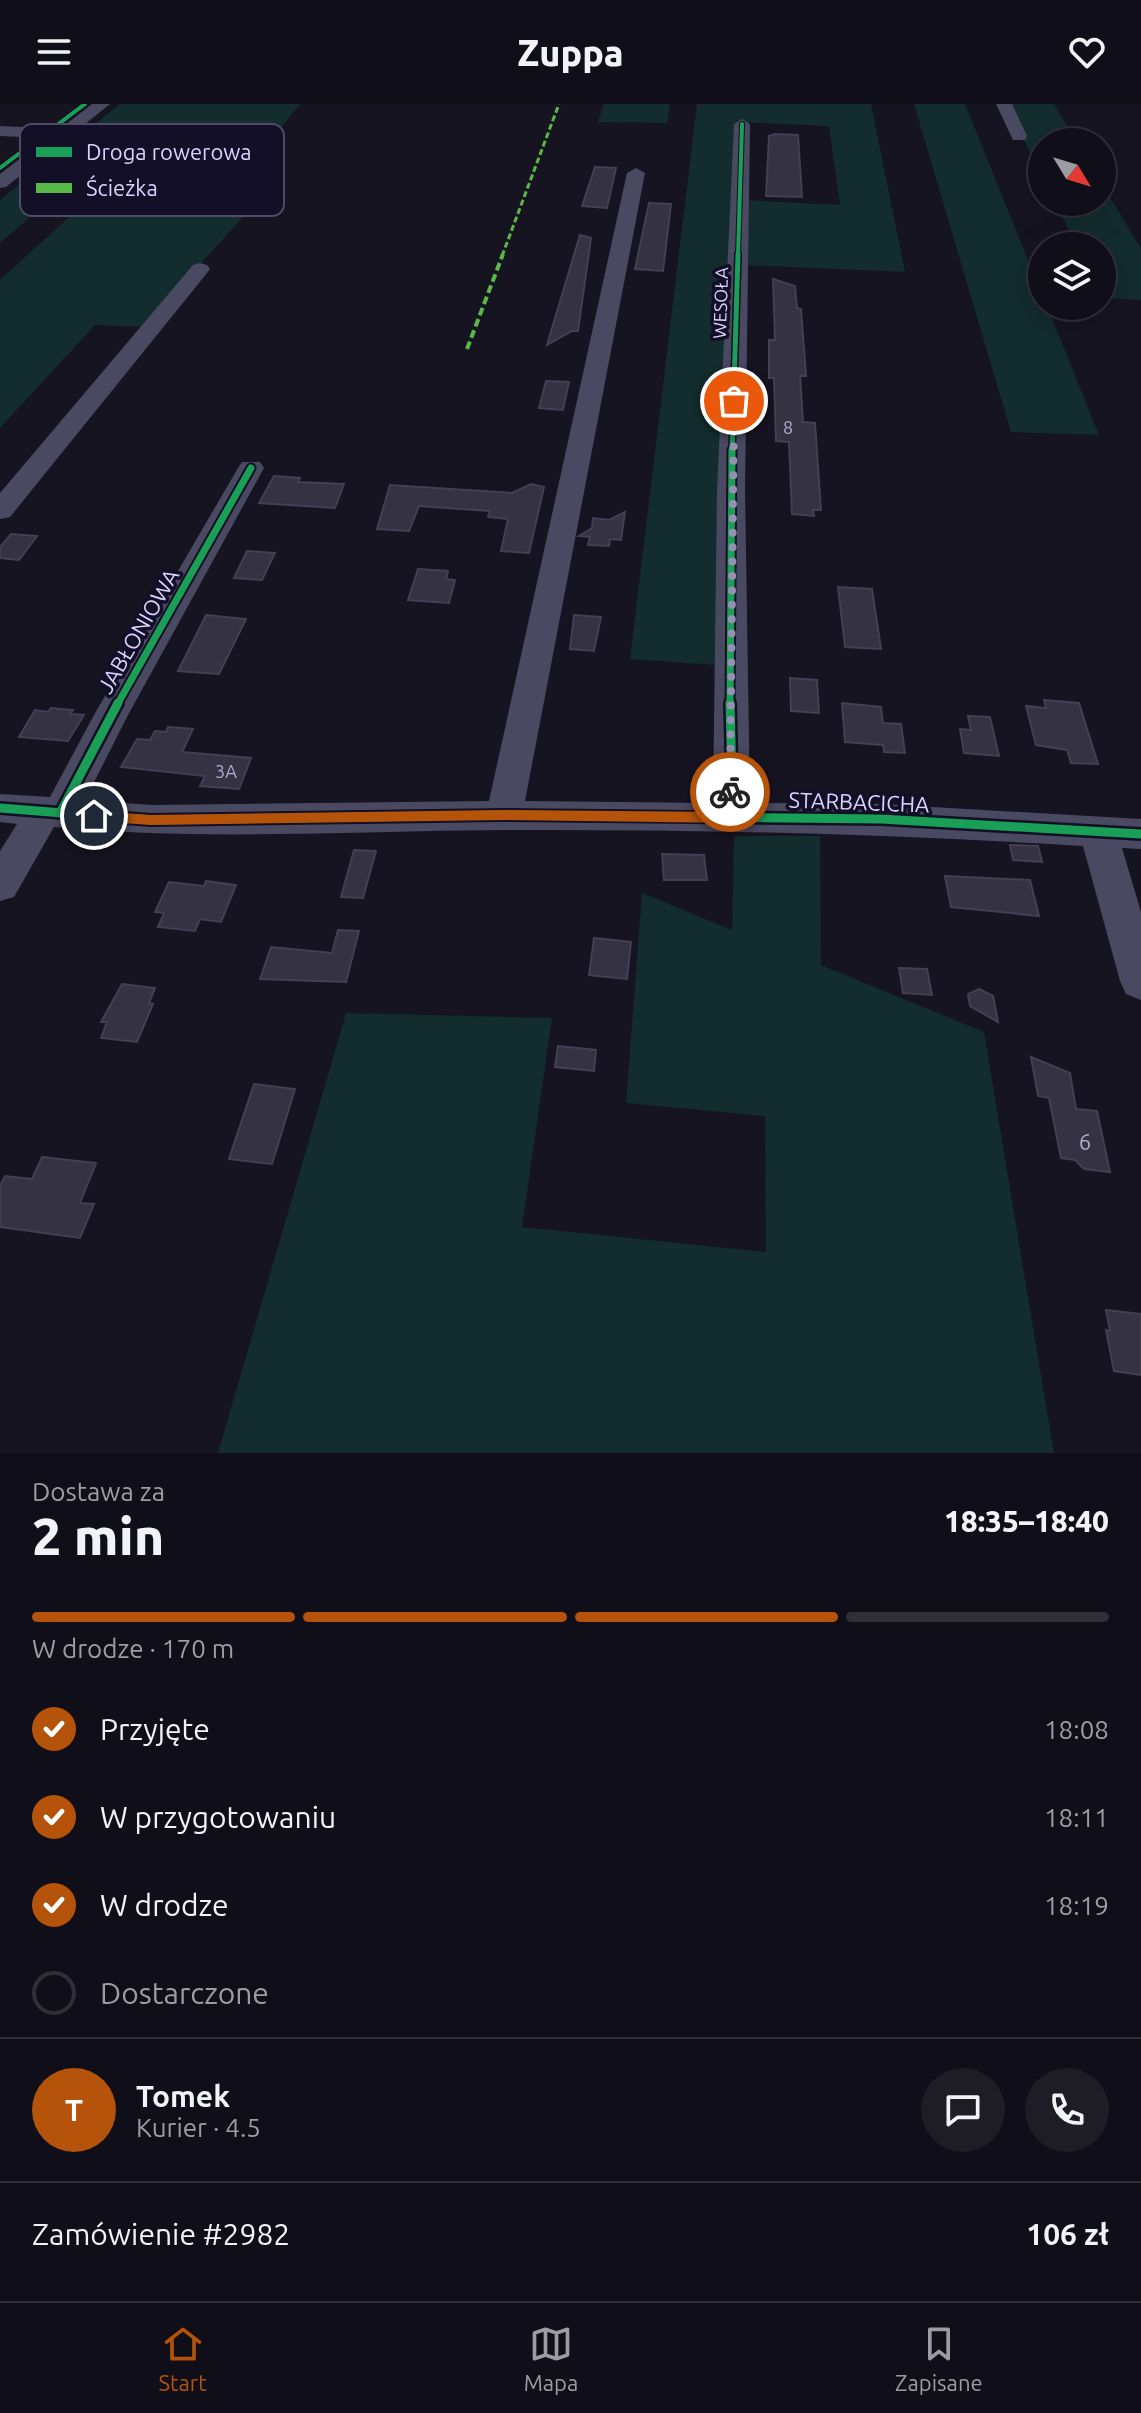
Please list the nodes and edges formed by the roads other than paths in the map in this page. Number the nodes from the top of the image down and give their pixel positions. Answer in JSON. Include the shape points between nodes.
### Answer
{"nodes":[{"id":1,"x":102,"y":104,"type":"edge"},
{"id":2,"x":1004,"y":104,"type":"edge"},
{"id":3,"x":76,"y":124,"type":"edge"},
{"id":4,"x":742,"y":124,"type":"dead end"},
{"id":5,"x":0,"y":131,"type":"edge"},
{"id":6,"x":20,"y":132,"type":"edge"},
{"id":7,"x":1019,"y":136,"type":"dead end"},
{"id":8,"x":20,"y":167,"type":"edge"},
{"id":9,"x":636,"y":173,"type":"dead end"},
{"id":10,"x":0,"y":183,"type":"edge"},
{"id":11,"x":200,"y":269,"type":"dead end"},
{"id":12,"x":251,"y":468,"type":"dead end"},
{"id":13,"x":0,"y":511,"type":"edge"},
{"id":14,"x":0,"y":808,"type":"edge"},
{"id":15,"x":52,"y":813,"type":"junction"},
{"id":16,"x":504,"y":815,"type":"junction"},
{"id":17,"x":733,"y":818,"type":"junction"},
{"id":18,"x":1098,"y":832,"type":"junction"},
{"id":19,"x":1141,"y":834,"type":"edge"},
{"id":20,"x":0,"y":885,"type":"edge"},
{"id":21,"x":1141,"y":981,"type":"edge"}],
"edges":[{"from":1,"to":3,"type":"street"},
{"from":2,"to":7,"type":"street"},
{"from":4,"to":17,"type":"street","name":"WESOŁA","via":[[731,490]]},
{"from":5,"to":6,"type":"street"},
{"from":8,"to":10,"type":"street"},
{"from":9,"to":16,"type":"street"},
{"from":11,"to":13,"type":"street"},
{"from":12,"to":15,"type":"street","name":"JABŁONIOWA"},
{"from":14,"to":15,"type":"street","name":"STARBACICHA"},
{"from":15,"to":16,"type":"street","name":"STARBACICHA","via":[[151,820]]},
{"from":15,"to":20,"type":"street","name":"JABŁONIOWA"},
{"from":16,"to":17,"type":"street","name":"STARBACICHA"},
{"from":17,"to":18,"type":"street","name":"STARBACICHA","via":[[881,819]]},
{"from":18,"to":19,"type":"street","name":"STARBACICHA"},
{"from":18,"to":21,"type":"street"}]}
